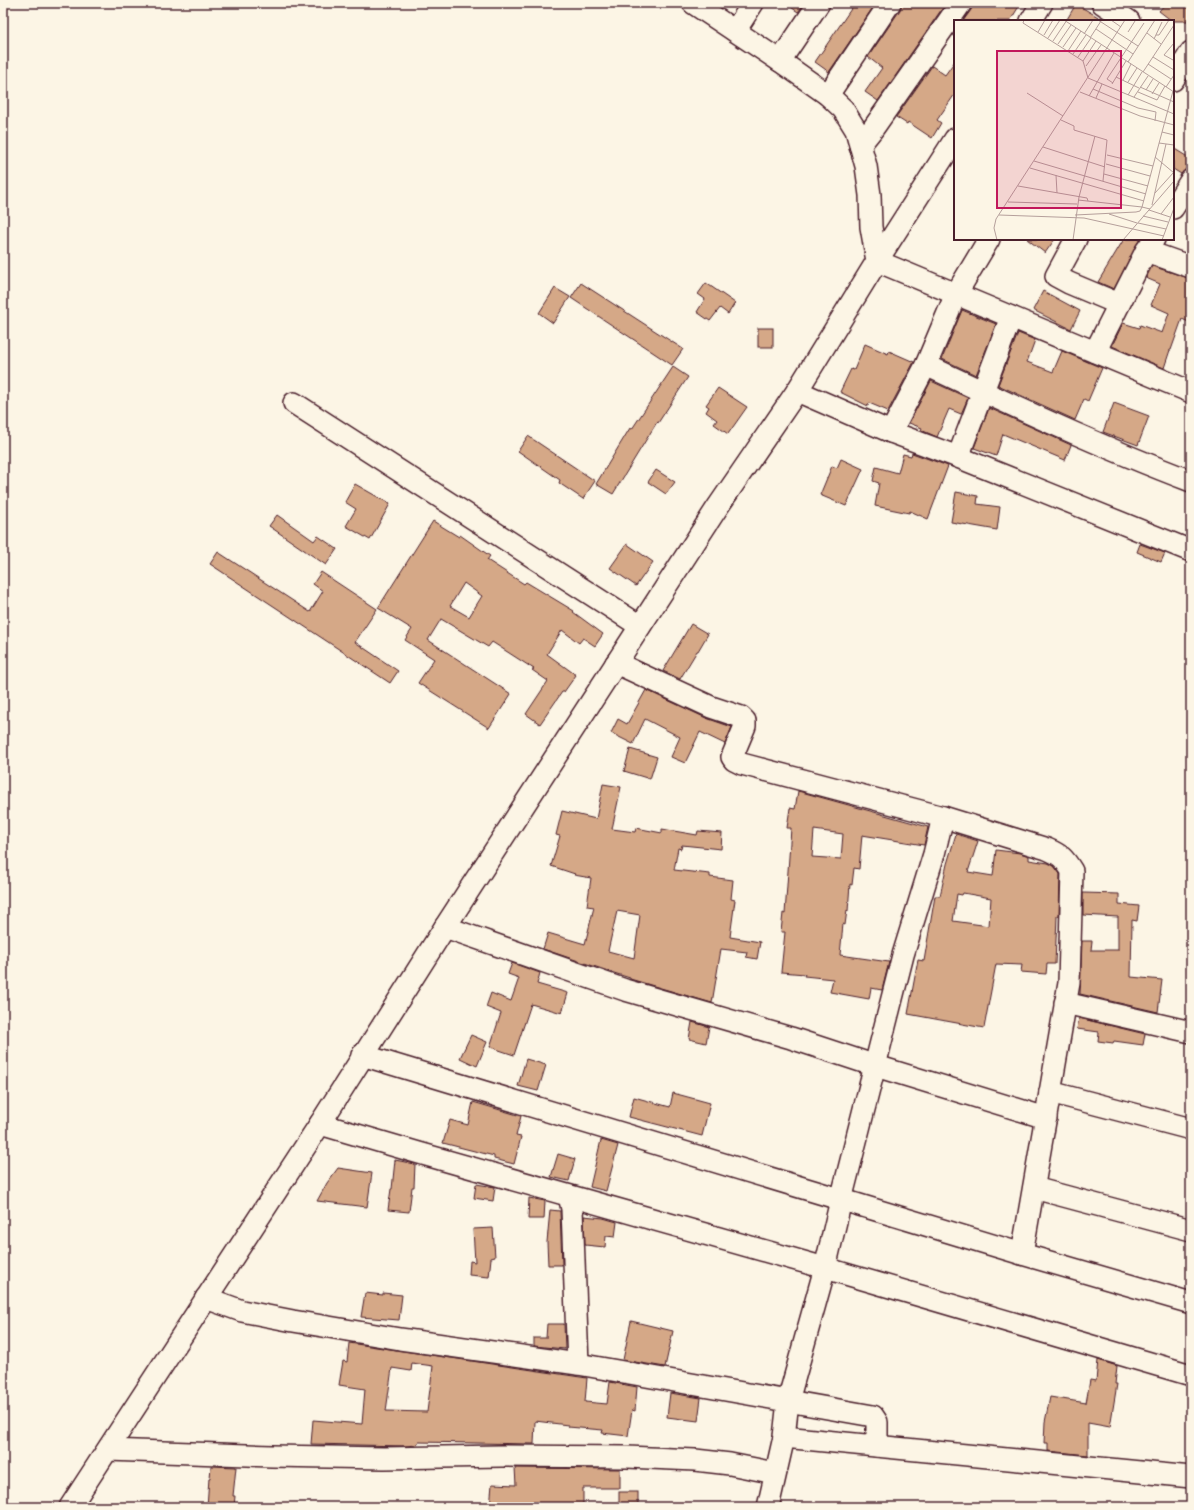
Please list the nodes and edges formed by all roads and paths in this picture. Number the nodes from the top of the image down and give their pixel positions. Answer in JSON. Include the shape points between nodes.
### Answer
{"nodes":[{"id":1,"x":693,"y":3,"type":"edge"},
{"id":2,"x":753,"y":3,"type":"edge"},
{"id":3,"x":819,"y":3,"type":"edge"},
{"id":4,"x":890,"y":3,"type":"edge"},
{"id":5,"x":961,"y":3,"type":"edge"},
{"id":6,"x":1042,"y":3,"type":"edge"},
{"id":7,"x":1102,"y":3,"type":"edge"},
{"id":8,"x":1032,"y":20,"type":"edge"},
{"id":9,"x":1128,"y":20,"type":"edge"},
{"id":10,"x":735,"y":31,"type":"junction"},
{"id":11,"x":1185,"y":56,"type":"edge"},
{"id":12,"x":780,"y":61,"type":"junction"},
{"id":13,"x":1174,"y":78,"type":"edge"},
{"id":14,"x":828,"y":95,"type":"junction"},
{"id":15,"x":954,"y":141,"type":"edge"},
{"id":16,"x":860,"y":145,"type":"junction"},
{"id":17,"x":1191,"y":180,"type":"edge"},
{"id":18,"x":1174,"y":206,"type":"edge"},
{"id":19,"x":988,"y":240,"type":"edge"},
{"id":20,"x":1075,"y":240,"type":"edge"},
{"id":21,"x":1150,"y":245,"type":"edge"},
{"id":22,"x":877,"y":261,"type":"junction"},
{"id":23,"x":1191,"y":267,"type":"edge"},
{"id":24,"x":956,"y":294,"type":"junction"},
{"id":25,"x":1119,"y":304,"type":"junction"},
{"id":26,"x":1011,"y":317,"type":"junction"},
{"id":27,"x":1095,"y":352,"type":"junction"},
{"id":28,"x":926,"y":365,"type":"junction"},
{"id":29,"x":797,"y":391,"type":"junction"},
{"id":30,"x":983,"y":392,"type":"junction"},
{"id":31,"x":1191,"y":392,"type":"edge"},
{"id":32,"x":294,"y":403,"type":"dead end"},
{"id":33,"x":890,"y":432,"type":"junction"},
{"id":34,"x":958,"y":457,"type":"junction"},
{"id":35,"x":1191,"y":481,"type":"edge"},
{"id":36,"x":1191,"y":551,"type":"edge"},
{"id":37,"x":640,"y":626,"type":"junction"},
{"id":38,"x":616,"y":663,"type":"junction"},
{"id":39,"x":943,"y":817,"type":"junction"},
{"id":40,"x":445,"y":926,"type":"junction"},
{"id":41,"x":1065,"y":1003,"type":"junction"},
{"id":42,"x":1191,"y":1032,"type":"edge"},
{"id":43,"x":362,"y":1055,"type":"junction"},
{"id":44,"x":876,"y":1066,"type":"junction"},
{"id":45,"x":1050,"y":1092,"type":"junction"},
{"id":46,"x":1046,"y":1118,"type":"junction"},
{"id":47,"x":320,"y":1124,"type":"junction"},
{"id":48,"x":1191,"y":1129,"type":"edge"},
{"id":49,"x":1034,"y":1188,"type":"junction"},
{"id":50,"x":569,"y":1196,"type":"junction"},
{"id":51,"x":841,"y":1200,"type":"junction"},
{"id":52,"x":1191,"y":1230,"type":"edge"},
{"id":53,"x":1022,"y":1254,"type":"junction"},
{"id":54,"x":826,"y":1268,"type":"junction"},
{"id":55,"x":206,"y":1298,"type":"junction"},
{"id":56,"x":1191,"y":1303,"type":"edge"},
{"id":57,"x":578,"y":1364,"type":"junction"},
{"id":58,"x":1191,"y":1375,"type":"edge"},
{"id":59,"x":788,"y":1401,"type":"junction"},
{"id":60,"x":784,"y":1437,"type":"junction"},
{"id":61,"x":877,"y":1446,"type":"junction"},
{"id":62,"x":108,"y":1450,"type":"junction"},
{"id":63,"x":775,"y":1473,"type":"junction"},
{"id":64,"x":1191,"y":1477,"type":"edge"},
{"id":65,"x":70,"y":1507,"type":"edge"},
{"id":66,"x":768,"y":1507,"type":"edge"}],
"edges":[{"from":1,"to":10,"type":"street"},
{"from":2,"to":10,"type":"street"},
{"from":3,"to":12,"type":"street"},
{"from":4,"to":14,"type":"street"},
{"from":5,"to":16,"type":"street"},
{"from":6,"to":8,"type":"street"},
{"from":7,"to":9,"type":"street"},
{"from":10,"to":12,"type":"street"},
{"from":11,"to":13,"type":"street"},
{"from":12,"to":14,"type":"street"},
{"from":14,"to":16,"type":"street","via":[[844,109],[856,130]]},
{"from":15,"to":22,"type":"street"},
{"from":16,"to":22,"type":"street","via":[[866,166],[871,227]]},
{"from":17,"to":18,"type":"street"},
{"from":19,"to":24,"type":"street"},
{"from":20,"to":25,"type":"street","via":[[1056,276]]},
{"from":21,"to":23,"type":"street"},
{"from":21,"to":25,"type":"street"},
{"from":22,"to":24,"type":"street"},
{"from":22,"to":29,"type":"street"},
{"from":24,"to":26,"type":"street"},
{"from":24,"to":28,"type":"street"},
{"from":25,"to":27,"type":"street"},
{"from":26,"to":27,"type":"street"},
{"from":26,"to":30,"type":"street"},
{"from":27,"to":31,"type":"street"},
{"from":28,"to":30,"type":"street"},
{"from":28,"to":33,"type":"street"},
{"from":29,"to":33,"type":"street"},
{"from":29,"to":37,"type":"street"},
{"from":30,"to":34,"type":"street"},
{"from":30,"to":35,"type":"street","via":[[1146,464]]},
{"from":32,"to":37,"type":"street"},
{"from":33,"to":34,"type":"street"},
{"from":34,"to":36,"type":"street"},
{"from":37,"to":38,"type":"street"},
{"from":38,"to":39,"type":"street","via":[[745,721],[732,757],[742,764]]},
{"from":38,"to":40,"type":"street"},
{"from":39,"to":41,"type":"street","via":[[1047,849],[1065,859],[1072,870],[1069,984]]},
{"from":39,"to":44,"type":"street","via":[[903,955]]},
{"from":40,"to":43,"type":"street"},
{"from":40,"to":44,"type":"street","via":[[625,990],[791,1038]]},
{"from":41,"to":42,"type":"street"},
{"from":41,"to":45,"type":"street"},
{"from":43,"to":47,"type":"street"},
{"from":43,"to":51,"type":"street"},
{"from":44,"to":46,"type":"street"},
{"from":44,"to":51,"type":"street"},
{"from":45,"to":46,"type":"street"},
{"from":45,"to":48,"type":"street"},
{"from":46,"to":49,"type":"street"},
{"from":47,"to":50,"type":"street"},
{"from":47,"to":55,"type":"street"},
{"from":49,"to":52,"type":"street"},
{"from":49,"to":53,"type":"street"},
{"from":50,"to":54,"type":"street"},
{"from":50,"to":57,"type":"street","via":[[572,1209]]},
{"from":51,"to":53,"type":"street"},
{"from":51,"to":54,"type":"street"},
{"from":53,"to":56,"type":"street"},
{"from":54,"to":58,"type":"street"},
{"from":54,"to":59,"type":"street"},
{"from":55,"to":57,"type":"street","via":[[242,1311],[293,1321]]},
{"from":55,"to":62,"type":"street"},
{"from":57,"to":59,"type":"street"},
{"from":59,"to":60,"type":"street"},
{"from":59,"to":61,"type":"street","via":[[873,1416],[877,1422]]},
{"from":60,"to":61,"type":"street"},
{"from":60,"to":63,"type":"street"},
{"from":61,"to":64,"type":"street"},
{"from":62,"to":63,"type":"street","via":[[272,1456],[627,1457],[723,1463]]},
{"from":62,"to":65,"type":"street"},
{"from":63,"to":66,"type":"street"}]}
